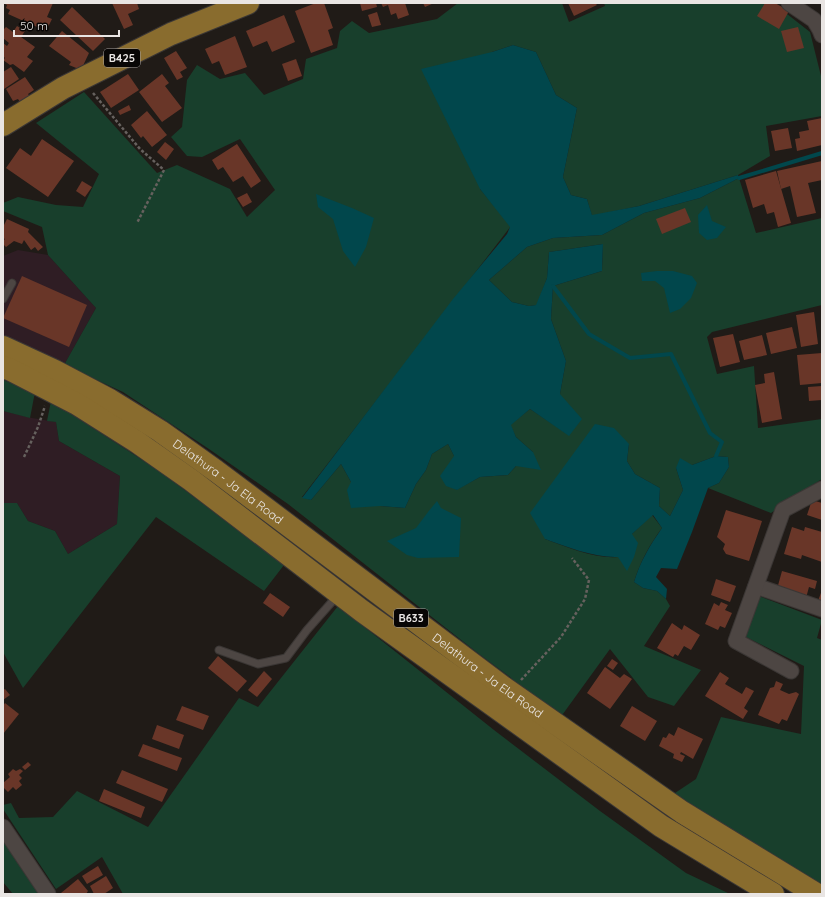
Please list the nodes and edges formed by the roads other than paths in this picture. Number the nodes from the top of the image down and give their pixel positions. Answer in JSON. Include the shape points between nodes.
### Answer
{"nodes":[{"id":1,"x":248,"y":3,"type":"edge"},
{"id":2,"x":789,"y":3,"type":"edge"},
{"id":3,"x":822,"y":35,"type":"edge"},
{"id":4,"x":3,"y":125,"type":"edge"},
{"id":5,"x":12,"y":283,"type":"dead end"},
{"id":6,"x":3,"y":299,"type":"edge"},
{"id":7,"x":3,"y":348,"type":"edge"},
{"id":8,"x":3,"y":367,"type":"edge"},
{"id":9,"x":822,"y":490,"type":"edge"},
{"id":10,"x":756,"y":586,"type":"junction"},
{"id":11,"x":339,"y":593,"type":"junction"},
{"id":12,"x":822,"y":609,"type":"edge"},
{"id":13,"x":219,"y":650,"type":"dead end"},
{"id":14,"x":791,"y":671,"type":"dead end"},
{"id":15,"x":3,"y":827,"type":"edge"},
{"id":16,"x":48,"y":894,"type":"edge"},
{"id":17,"x":773,"y":894,"type":"edge"},
{"id":18,"x":816,"y":894,"type":"edge"}],
"edges":[{"from":1,"to":4,"type":"main road","number":"B425","via":[[171,34],[63,88]]},
{"from":2,"to":3,"type":"street","via":[[814,20]]},
{"from":5,"to":6,"type":"lane"},
{"from":7,"to":18,"type":"main road","name":"Delathura - Ja Ela Road","number":"B633","via":[[110,400],[160,431],[510,692],[682,812]]},
{"from":8,"to":11,"type":"main road","name":"Delathura - Ja Ela Road","number":"B633","via":[[76,404],[137,442]]},
{"from":9,"to":10,"type":"street","via":[[783,510]]},
{"from":10,"to":12,"type":"street"},
{"from":10,"to":14,"type":"street","via":[[736,641]]},
{"from":11,"to":13,"type":"lane","via":[[306,630],[286,658],[258,664]]},
{"from":11,"to":17,"type":"main road","name":"Delathura - Ja Ela Road","number":"B633","via":[[661,826]]},
{"from":15,"to":16,"type":"street"}]}
